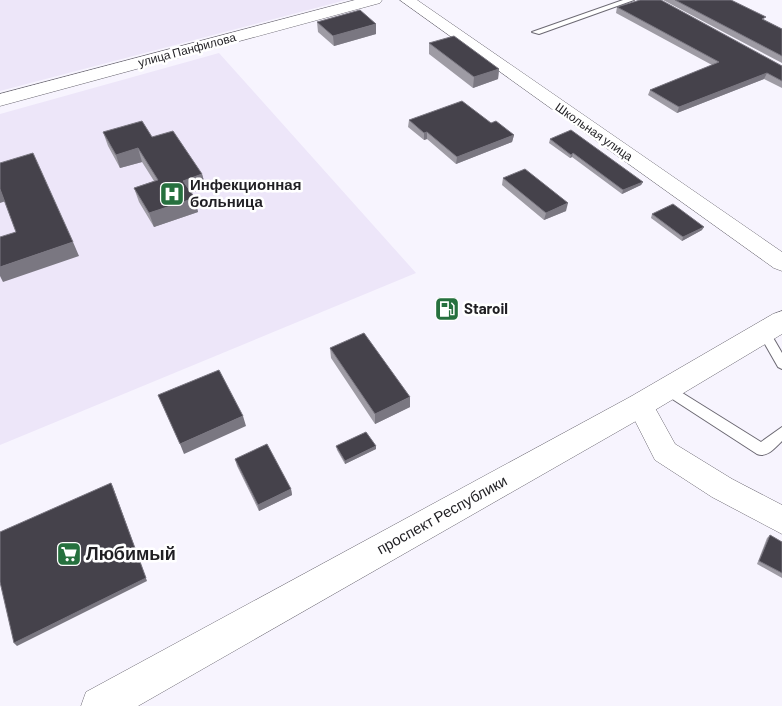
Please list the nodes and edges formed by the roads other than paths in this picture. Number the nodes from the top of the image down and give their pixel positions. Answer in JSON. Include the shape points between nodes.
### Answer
{"nodes":[{"id":1,"x":374,"y":0,"type":"edge"},
{"id":2,"x":407,"y":0,"type":"edge"},
{"id":3,"x":630,"y":0,"type":"edge"},
{"id":4,"x":536,"y":32,"type":"dead end"},
{"id":5,"x":0,"y":100,"type":"edge"},
{"id":6,"x":782,"y":263,"type":"edge"},
{"id":7,"x":776,"y":326,"type":"edge"},
{"id":8,"x":782,"y":364,"type":"edge"},
{"id":9,"x":668,"y":389,"type":"junction"},
{"id":10,"x":640,"y":405,"type":"junction"},
{"id":11,"x":782,"y":432,"type":"edge"},
{"id":12,"x":782,"y":520,"type":"edge"},
{"id":13,"x":100,"y":706,"type":"edge"}],
"edges":[{"from":1,"to":5,"type":"main road","name":"улица Панфилова"},
{"from":2,"to":6,"type":"street","name":"Школьная улица"},
{"from":3,"to":4,"type":"lane"},
{"from":7,"to":8,"type":"lane"},
{"from":7,"to":9,"type":"main road","name":"проспект Республики"},
{"from":9,"to":10,"type":"main road","name":"проспект Республики"},
{"from":9,"to":11,"type":"lane","via":[[762,450]]},
{"from":10,"to":12,"type":"street","via":[[665,452]]},
{"from":10,"to":13,"type":"main road","name":"проспект Республики"}]}
